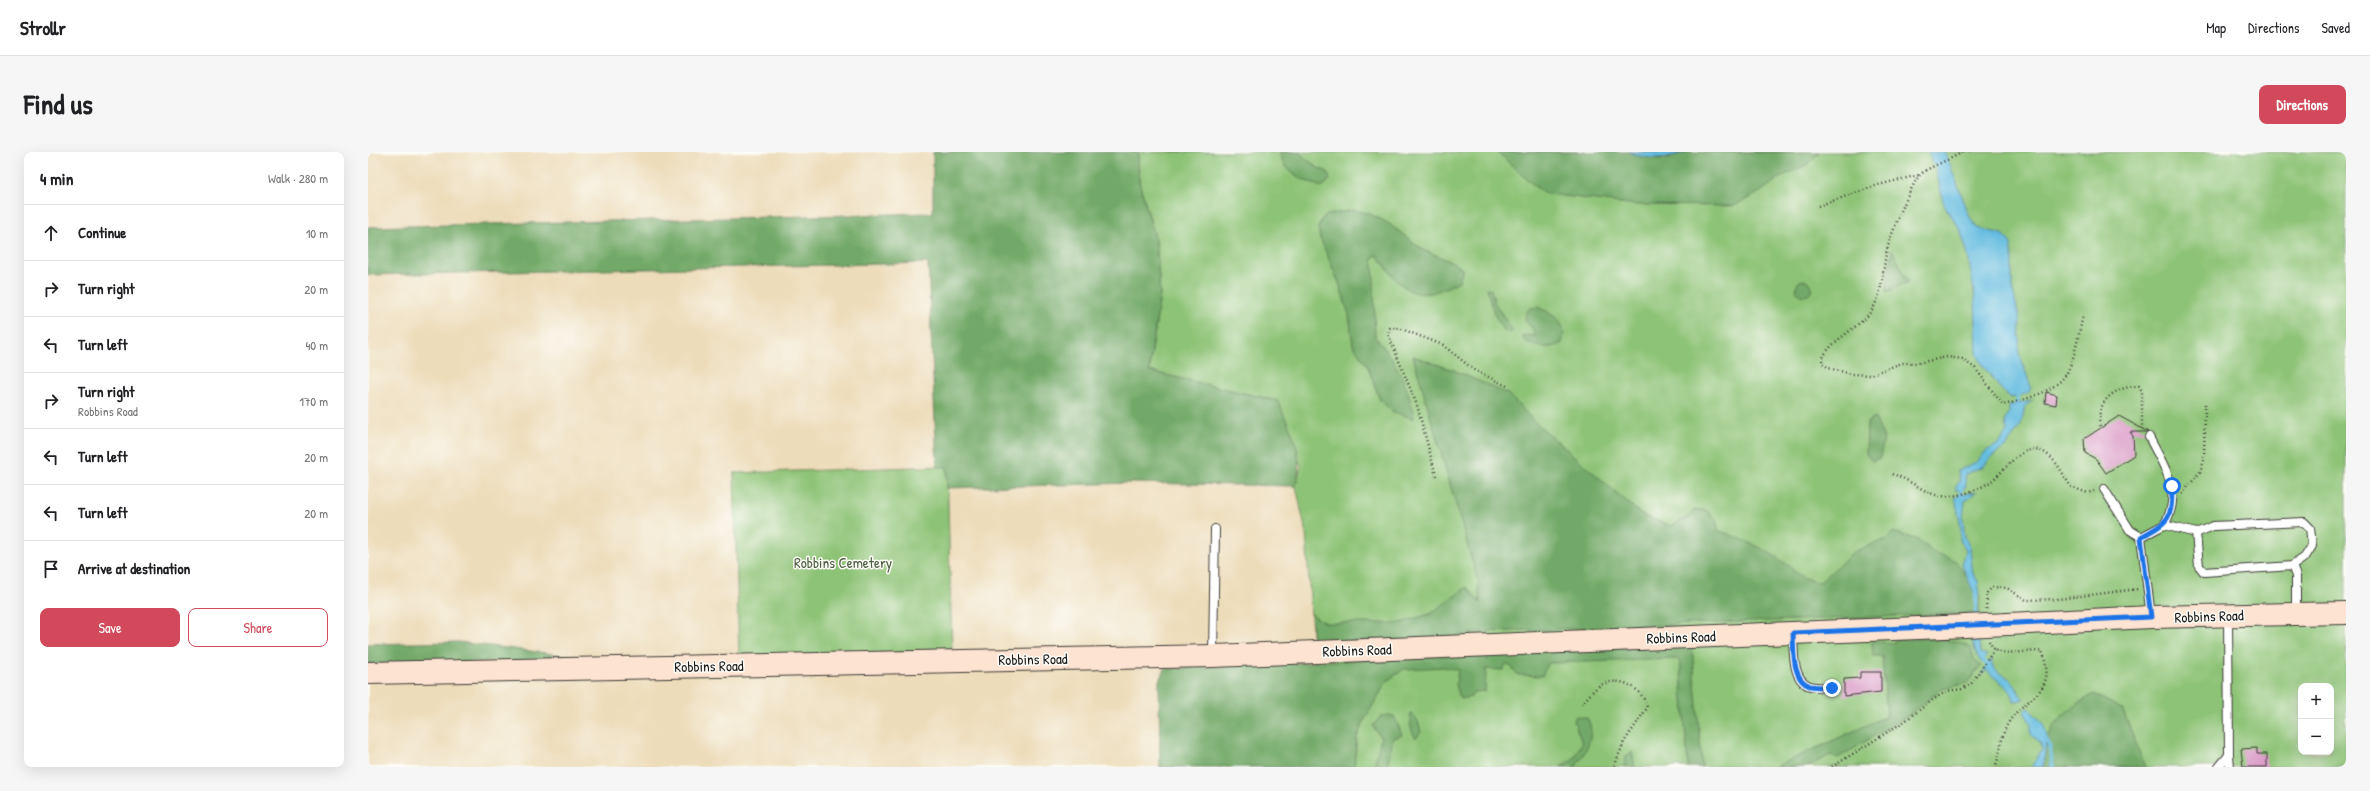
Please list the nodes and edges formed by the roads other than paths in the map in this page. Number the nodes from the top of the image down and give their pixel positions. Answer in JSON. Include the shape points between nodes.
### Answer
{"nodes":[{"id":1,"x":2149,"y":437,"type":"road end"},
{"id":2,"x":2104,"y":489,"type":"road end"},
{"id":3,"x":2164,"y":525,"type":"junction"},
{"id":4,"x":1215,"y":529,"type":"dead end"},
{"id":5,"x":2196,"y":532,"type":"junction"},
{"id":6,"x":2141,"y":537,"type":"junction"},
{"id":7,"x":2292,"y":566,"type":"junction"},
{"id":8,"x":2346,"y":612,"type":"edge"},
{"id":9,"x":2296,"y":613,"type":"junction"},
{"id":10,"x":2228,"y":615,"type":"junction"},
{"id":11,"x":2151,"y":617,"type":"junction"},
{"id":12,"x":1793,"y":633,"type":"junction"},
{"id":13,"x":1213,"y":656,"type":"junction"},
{"id":14,"x":368,"y":672,"type":"edge"},
{"id":15,"x":1832,"y":688,"type":"dead end"},
{"id":16,"x":2229,"y":755,"type":"junction"},
{"id":17,"x":2219,"y":767,"type":"edge"},
{"id":18,"x":2230,"y":767,"type":"edge"}],
"edges":[{"from":1,"to":3,"type":"lane","via":[[2172,486],[2170,515]]},
{"from":2,"to":6,"type":"lane","via":[[2130,530]]},
{"from":3,"to":5,"type":"lane"},
{"from":3,"to":6,"type":"lane"},
{"from":4,"to":13,"type":"lane"},
{"from":5,"to":7,"type":"lane","via":[[2199,566],[2204,572]]},
{"from":5,"to":7,"type":"lane","via":[[2213,526],[2304,522],[2310,528],[2312,546],[2305,557]]},
{"from":6,"to":11,"type":"lane"},
{"from":7,"to":9,"type":"lane","via":[[2296,576]]},
{"from":8,"to":9,"type":"street","name":"Robbins Road"},
{"from":9,"to":10,"type":"street","name":"Robbins Road"},
{"from":10,"to":11,"type":"street","name":"Robbins Road"},
{"from":10,"to":16,"type":"lane"},
{"from":11,"to":12,"type":"street","name":"Robbins Road","bridge":true},
{"from":12,"to":13,"type":"street","name":"Robbins Road"},
{"from":12,"to":15,"type":"lane","via":[[1798,675],[1809,686]]},
{"from":13,"to":14,"type":"street","name":"Robbins Road"},
{"from":16,"to":17,"type":"lane"},
{"from":16,"to":18,"type":"lane"}]}
